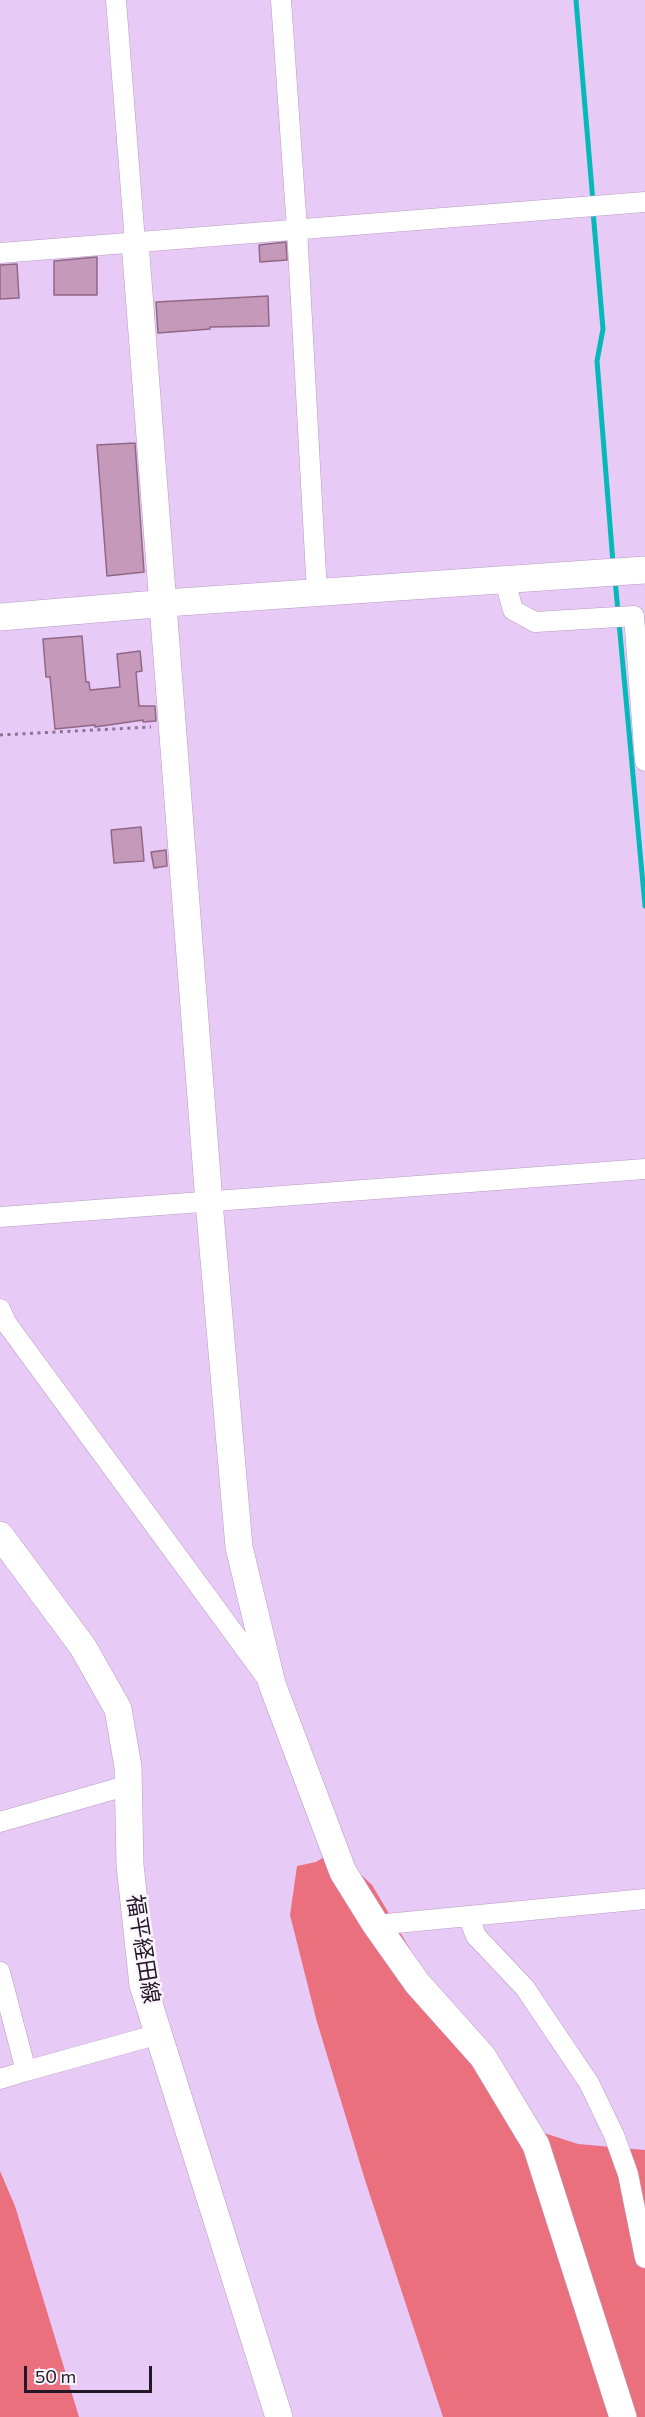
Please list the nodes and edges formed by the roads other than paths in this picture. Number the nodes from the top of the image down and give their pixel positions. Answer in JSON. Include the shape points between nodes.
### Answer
{"nodes":[{"id":1,"x":116,"y":0,"type":"edge"},
{"id":2,"x":281,"y":0,"type":"edge"},
{"id":3,"x":645,"y":202,"type":"edge"},
{"id":4,"x":297,"y":229,"type":"junction"},
{"id":5,"x":135,"y":243,"type":"junction"},
{"id":6,"x":0,"y":252,"type":"edge"},
{"id":7,"x":645,"y":570,"type":"edge"},
{"id":8,"x":505,"y":581,"type":"junction"},
{"id":9,"x":317,"y":593,"type":"junction"},
{"id":10,"x":163,"y":603,"type":"junction"},
{"id":11,"x":0,"y":617,"type":"edge"},
{"id":12,"x":645,"y":761,"type":"edge"},
{"id":13,"x":645,"y":1169,"type":"edge"},
{"id":14,"x":209,"y":1202,"type":"junction"},
{"id":15,"x":0,"y":1217,"type":"edge"},
{"id":16,"x":0,"y":1309,"type":"edge"},
{"id":17,"x":0,"y":1535,"type":"edge"},
{"id":18,"x":272,"y":1684,"type":"junction"},
{"id":19,"x":129,"y":1785,"type":"junction"},
{"id":20,"x":0,"y":1822,"type":"edge"},
{"id":21,"x":645,"y":1899,"type":"edge"},
{"id":22,"x":468,"y":1916,"type":"junction"},
{"id":23,"x":376,"y":1925,"type":"junction"},
{"id":24,"x":0,"y":1972,"type":"edge"},
{"id":25,"x":159,"y":2034,"type":"junction"},
{"id":26,"x":26,"y":2071,"type":"junction"},
{"id":27,"x":0,"y":2079,"type":"edge"},
{"id":28,"x":645,"y":2258,"type":"edge"},
{"id":29,"x":279,"y":2417,"type":"edge"},
{"id":30,"x":623,"y":2417,"type":"edge"}],
"edges":[{"from":1,"to":5,"type":"street"},
{"from":2,"to":4,"type":"street"},
{"from":3,"to":4,"type":"street"},
{"from":4,"to":5,"type":"street"},
{"from":4,"to":9,"type":"street"},
{"from":5,"to":6,"type":"street"},
{"from":5,"to":10,"type":"street"},
{"from":7,"to":8,"type":"street"},
{"from":8,"to":9,"type":"street"},
{"from":8,"to":12,"type":"street","via":[[513,610],[535,622],[634,616]]},
{"from":9,"to":10,"type":"street"},
{"from":10,"to":11,"type":"street"},
{"from":10,"to":14,"type":"street"},
{"from":13,"to":14,"type":"street"},
{"from":14,"to":15,"type":"street"},
{"from":14,"to":18,"type":"street","via":[[239,1547]]},
{"from":16,"to":18,"type":"street"},
{"from":17,"to":19,"type":"street","name":"福平経田線","via":[[82,1647],[118,1709]]},
{"from":18,"to":23,"type":"street","via":[[343,1872]]},
{"from":19,"to":20,"type":"street"},
{"from":19,"to":25,"type":"street","name":"福平経田線","via":[[130,1865],[144,1985]]},
{"from":21,"to":22,"type":"street"},
{"from":22,"to":23,"type":"street"},
{"from":22,"to":28,"type":"street","via":[[476,1936],[525,1988],[589,2083],[628,2174]]},
{"from":23,"to":30,"type":"street","via":[[417,1983],[483,2056],[536,2145]]},
{"from":24,"to":26,"type":"street"},
{"from":25,"to":26,"type":"street"},
{"from":25,"to":29,"type":"street","name":"福平経田線"},
{"from":26,"to":27,"type":"street"}]}
